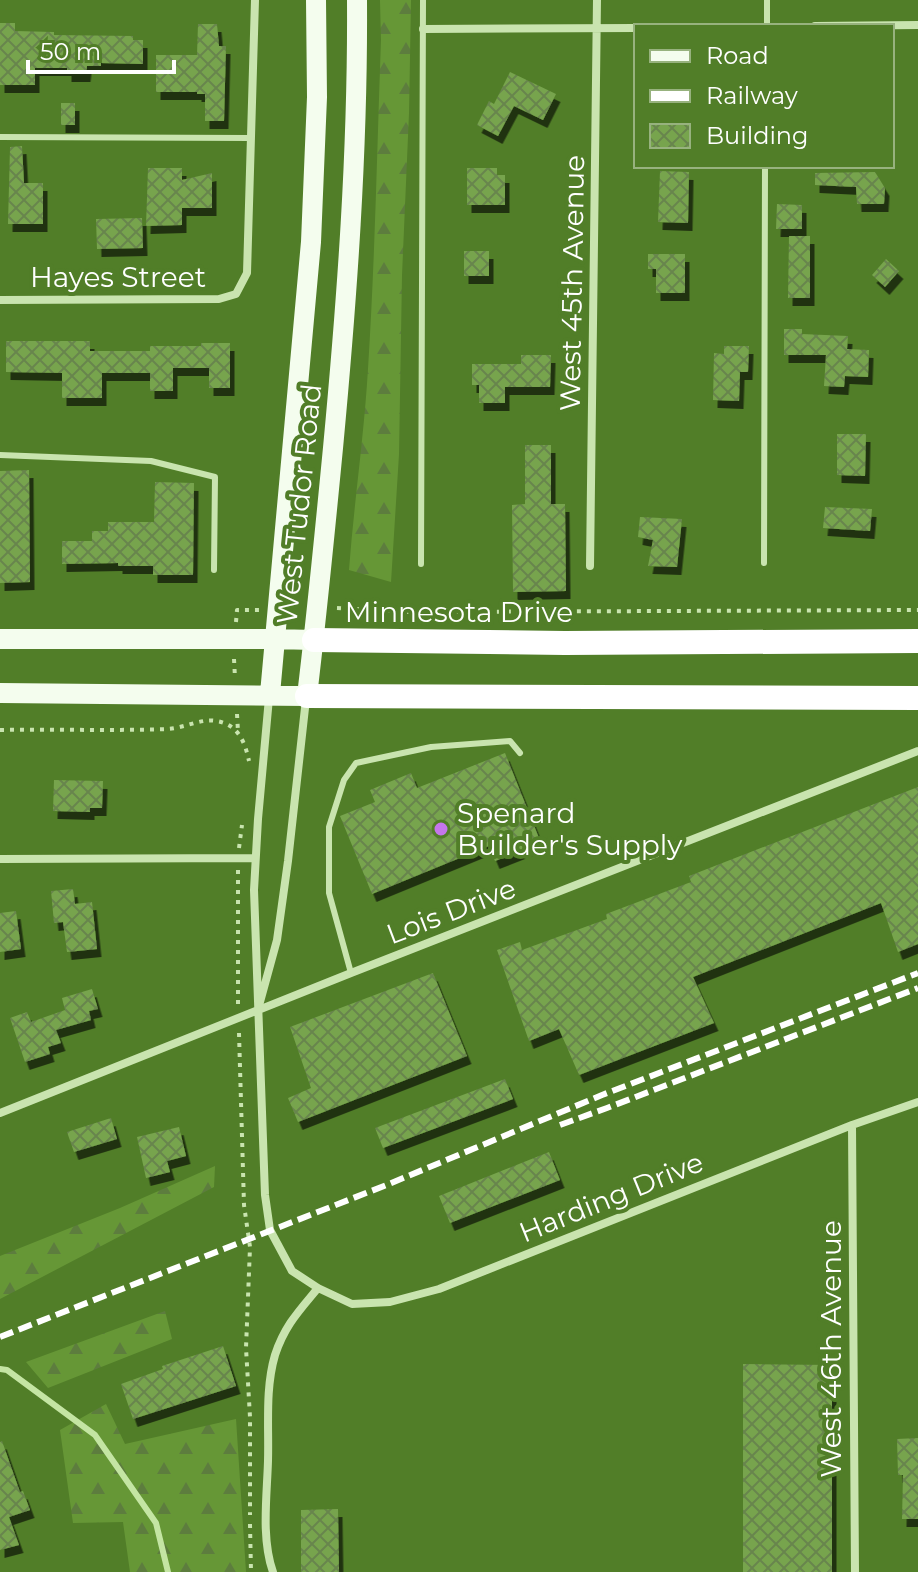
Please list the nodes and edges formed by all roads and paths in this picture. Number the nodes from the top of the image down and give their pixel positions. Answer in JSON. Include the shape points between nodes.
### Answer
{"nodes":[{"id":1,"x":255,"y":0,"type":"edge"},
{"id":2,"x":316,"y":0,"type":"edge"},
{"id":3,"x":357,"y":0,"type":"edge"},
{"id":4,"x":423,"y":0,"type":"edge"},
{"id":5,"x":597,"y":0,"type":"edge"},
{"id":6,"x":767,"y":0,"type":"edge"},
{"id":7,"x":767,"y":24,"type":"edge"},
{"id":8,"x":894,"y":25,"type":"edge"},
{"id":9,"x":918,"y":25,"type":"edge"},
{"id":10,"x":597,"y":28,"type":"junction"},
{"id":11,"x":634,"y":28,"type":"edge"},
{"id":12,"x":423,"y":29,"type":"junction"},
{"id":13,"x":0,"y":137,"type":"edge"},
{"id":14,"x":251,"y":138,"type":"junction"},
{"id":15,"x":765,"y":168,"type":"edge"},
{"id":16,"x":0,"y":300,"type":"edge"},
{"id":17,"x":0,"y":455,"type":"edge"},
{"id":18,"x":764,"y":563,"type":"dead end"},
{"id":19,"x":421,"y":564,"type":"dead end"},
{"id":20,"x":590,"y":566,"type":"dead end"},
{"id":21,"x":214,"y":570,"type":"dead end"},
{"id":22,"x":361,"y":608,"type":"dead end"},
{"id":23,"x":237,"y":610,"type":"dead end"},
{"id":24,"x":918,"y":610,"type":"edge"},
{"id":25,"x":0,"y":639,"type":"edge"},
{"id":26,"x":233,"y":639,"type":"junction"},
{"id":27,"x":274,"y":639,"type":"junction"},
{"id":28,"x":314,"y":640,"type":"junction"},
{"id":29,"x":918,"y":641,"type":"edge"},
{"id":30,"x":0,"y":693,"type":"edge"},
{"id":31,"x":236,"y":694,"type":"junction"},
{"id":32,"x":270,"y":694,"type":"junction"},
{"id":33,"x":307,"y":696,"type":"junction"},
{"id":34,"x":918,"y":698,"type":"edge"},
{"id":35,"x":0,"y":730,"type":"edge"},
{"id":36,"x":238,"y":732,"type":"junction"},
{"id":37,"x":918,"y":751,"type":"edge"},
{"id":38,"x":520,"y":753,"type":"dead end"},
{"id":39,"x":249,"y":770,"type":"dead end"},
{"id":40,"x":244,"y":817,"type":"dead end"},
{"id":41,"x":240,"y":842,"type":"dead end"},
{"id":42,"x":255,"y":858,"type":"junction"},
{"id":43,"x":0,"y":859,"type":"edge"},
{"id":44,"x":237,"y":888,"type":"dead end"},
{"id":45,"x":351,"y":973,"type":"junction"},
{"id":46,"x":238,"y":1000,"type":"dead end"},
{"id":47,"x":258,"y":1010,"type":"junction"},
{"id":48,"x":239,"y":1043,"type":"dead end"},
{"id":49,"x":918,"y":1102,"type":"edge"},
{"id":50,"x":0,"y":1113,"type":"edge"},
{"id":51,"x":852,"y":1125,"type":"junction"},
{"id":52,"x":318,"y":1288,"type":"junction"},
{"id":53,"x":251,"y":1572,"type":"edge"},
{"id":54,"x":273,"y":1572,"type":"edge"},
{"id":55,"x":855,"y":1572,"type":"edge"}],
"edges":[{"from":1,"to":14,"type":"street"},
{"from":2,"to":27,"type":"main road","name":"West Tudor Road","via":[[311,242]]},
{"from":3,"to":28,"type":"main road","name":"West Tudor Road","via":[[351,242]]},
{"from":4,"to":12,"type":"lane"},
{"from":5,"to":10,"type":"street","name":"West 45th Avenue"},
{"from":6,"to":7,"type":"lane"},
{"from":8,"to":9,"type":"street"},
{"from":10,"to":11,"type":"street"},
{"from":10,"to":12,"type":"street"},
{"from":10,"to":20,"type":"street","name":"West 45th Avenue"},
{"from":12,"to":19,"type":"lane"},
{"from":13,"to":14,"type":"lane"},
{"from":14,"to":16,"type":"street","name":"Hayes Street","via":[[247,273],[236,294],[219,299]]},
{"from":15,"to":18,"type":"lane"},
{"from":17,"to":21,"type":"lane","via":[[151,461],[215,477]]},
{"from":22,"to":24,"type":"path"},
{"from":23,"to":26,"type":"path"},
{"from":25,"to":26,"type":"main road","name":"Minnesota Drive"},
{"from":26,"to":27,"type":"main road","name":"Minnesota Drive"},
{"from":26,"to":31,"type":"path"},
{"from":27,"to":28,"type":"main road","name":"Minnesota Drive"},
{"from":27,"to":32,"type":"main road","name":"West Tudor Road"},
{"from":28,"to":29,"type":"highway","name":"Minnesota Drive"},
{"from":28,"to":33,"type":"main road","name":"West Tudor Road"},
{"from":30,"to":31,"type":"main road"},
{"from":31,"to":32,"type":"main road"},
{"from":31,"to":36,"type":"path"},
{"from":32,"to":33,"type":"main road"},
{"from":32,"to":42,"type":"street","name":"West Tudor Road"},
{"from":33,"to":34,"type":"highway"},
{"from":33,"to":47,"type":"street","name":"West Tudor Road","via":[[277,940]]},
{"from":35,"to":36,"type":"path","via":[[178,729],[219,721]]},
{"from":36,"to":39,"type":"path","via":[[246,745]]},
{"from":37,"to":45,"type":"street","name":"Lois Drive"},
{"from":38,"to":45,"type":"lane","via":[[510,741],[431,747],[356,763],[344,780],[329,827],[329,893]]},
{"from":40,"to":41,"type":"path"},
{"from":42,"to":43,"type":"street"},
{"from":42,"to":47,"type":"street","name":"West Tudor Road"},
{"from":44,"to":46,"type":"path"},
{"from":45,"to":47,"type":"street","name":"Lois Drive"},
{"from":47,"to":50,"type":"street","name":"Lois Drive"},
{"from":47,"to":52,"type":"street","name":"West Tudor Road","via":[[270,1230],[292,1271]]},
{"from":48,"to":53,"type":"path","via":[[250,1247],[246,1348]]},
{"from":49,"to":51,"type":"street","name":"Harding Drive"},
{"from":51,"to":52,"type":"street","name":"Harding Drive","via":[[439,1289],[390,1302],[352,1304]]},
{"from":51,"to":55,"type":"street","name":"West 46th Avenue"},
{"from":52,"to":54,"type":"street","via":[[289,1322],[270,1381],[266,1533]]}]}
